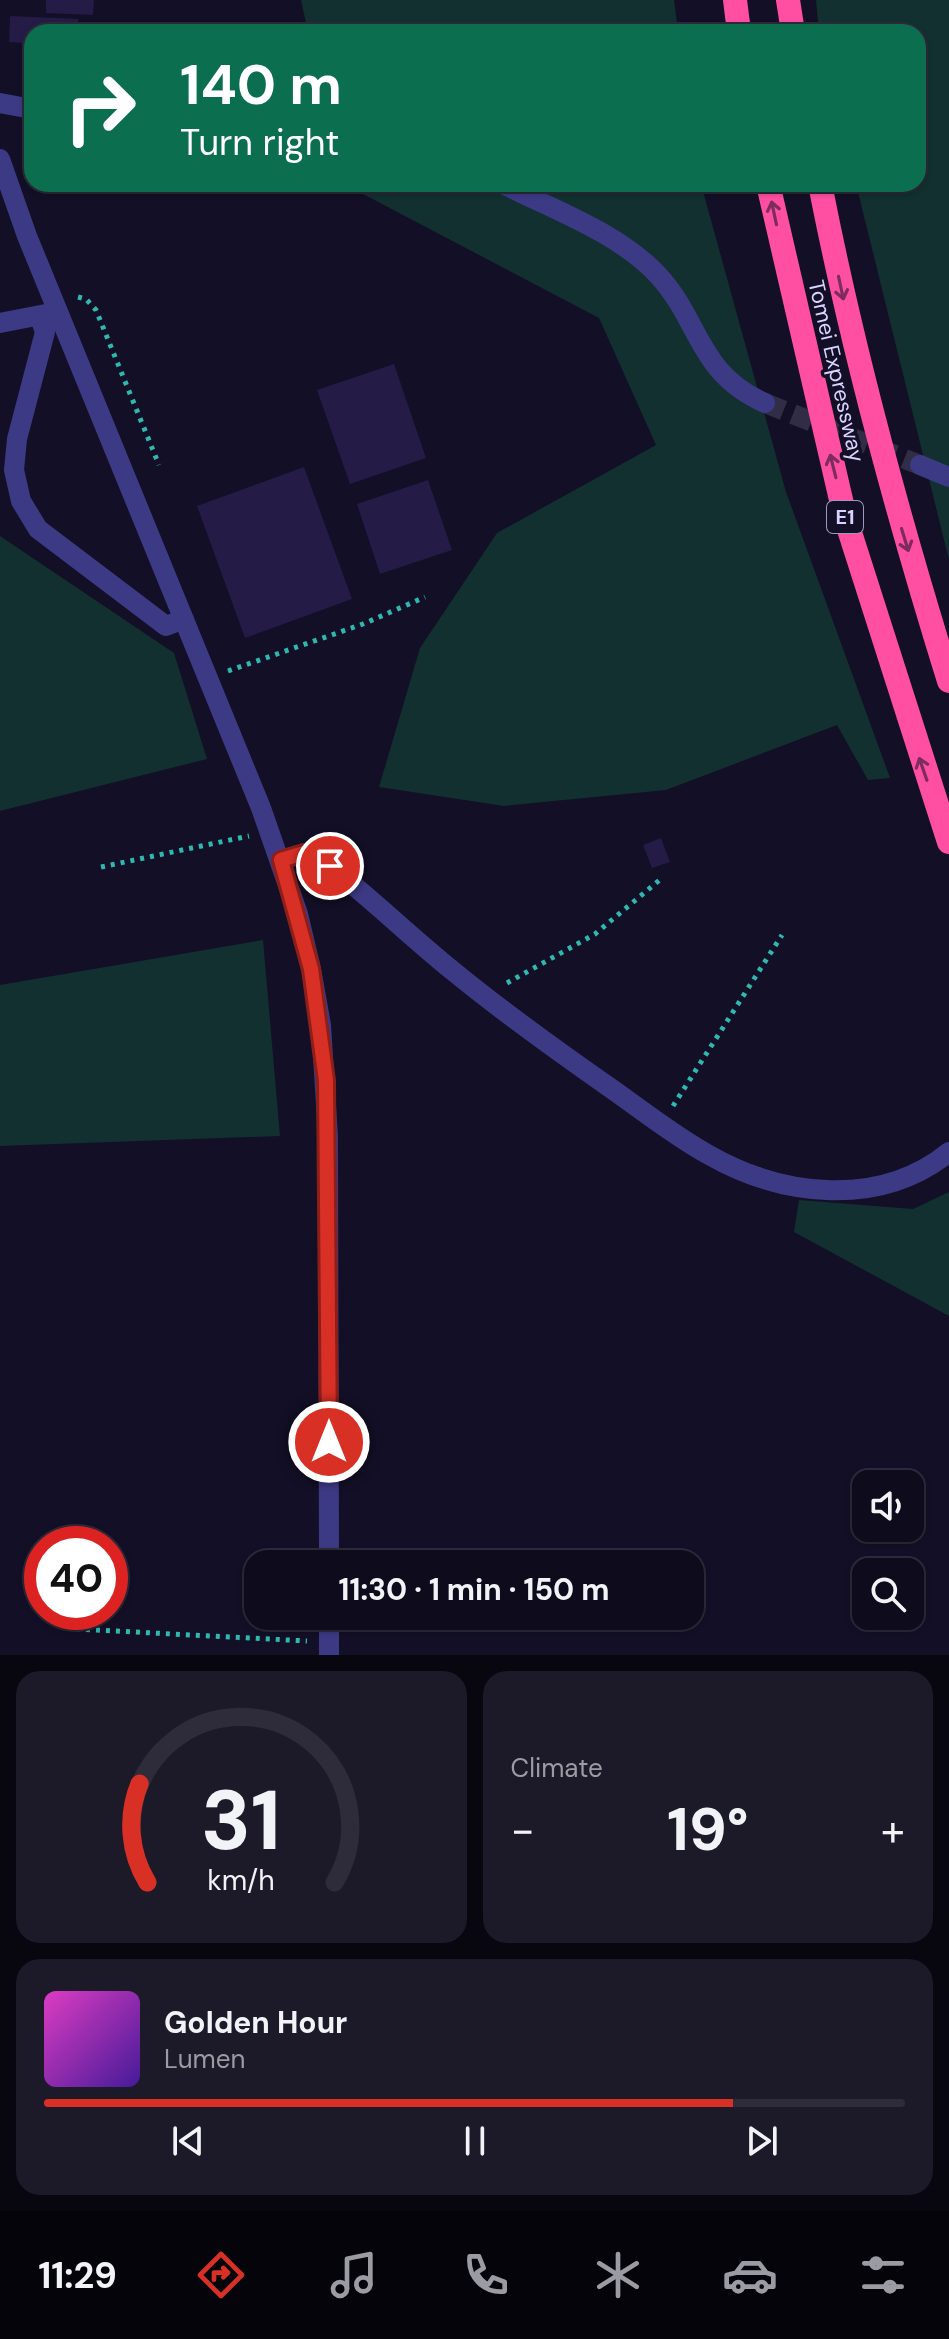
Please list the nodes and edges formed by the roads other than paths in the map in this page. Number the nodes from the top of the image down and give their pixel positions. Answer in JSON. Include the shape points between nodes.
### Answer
{"nodes":[{"id":1,"x":735,"y":0,"type":"edge"},
{"id":2,"x":788,"y":0,"type":"edge"},
{"id":3,"x":738,"y":24,"type":"edge"},
{"id":4,"x":792,"y":24,"type":"edge"},
{"id":5,"x":0,"y":103,"type":"edge"},
{"id":6,"x":24,"y":108,"type":"edge"},
{"id":7,"x":0,"y":159,"type":"edge"},
{"id":8,"x":519,"y":192,"type":"edge"},
{"id":9,"x":770,"y":192,"type":"edge"},
{"id":10,"x":822,"y":192,"type":"edge"},
{"id":11,"x":51,"y":311,"type":"junction"},
{"id":12,"x":0,"y":323,"type":"edge"},
{"id":13,"x":765,"y":403,"type":"tunnel mouth"},
{"id":14,"x":920,"y":465,"type":"tunnel mouth"},
{"id":15,"x":949,"y":477,"type":"edge"},
{"id":16,"x":184,"y":619,"type":"junction"},
{"id":17,"x":949,"y":681,"type":"edge"},
{"id":18,"x":949,"y":842,"type":"edge"},
{"id":19,"x":281,"y":860,"type":"junction"},
{"id":20,"x":949,"y":1152,"type":"edge"},
{"id":21,"x":329,"y":1550,"type":"edge"}],
"edges":[{"from":1,"to":3,"type":"highway"},
{"from":2,"to":4,"type":"highway"},
{"from":5,"to":6,"type":"street"},
{"from":7,"to":11,"type":"street"},
{"from":8,"to":13,"type":"street","via":[[615,241],[644,263],[667,287],[715,368]]},
{"from":18,"to":9,"type":"highway","name":"Tomei Expressway","number":"E1","one_way":true,"via":[[845,517]]},
{"from":10,"to":17,"type":"highway","name":"Tomei Expressway","number":"E1","one_way":true,"via":[[894,505]]},
{"from":11,"to":12,"type":"street"},
{"from":11,"to":16,"type":"street"},
{"from":11,"to":16,"type":"street","via":[[17,439],[14,470],[21,501],[38,529],[166,626]]},
{"from":14,"to":15,"type":"street"},
{"from":16,"to":19,"type":"street"},
{"from":19,"to":20,"type":"street","via":[[304,853],[318,857],[489,999],[661,1123],[734,1168],[789,1186],[847,1191],[893,1184]]},
{"from":19,"to":21,"type":"street","via":[[311,969],[326,1081]]}]}
